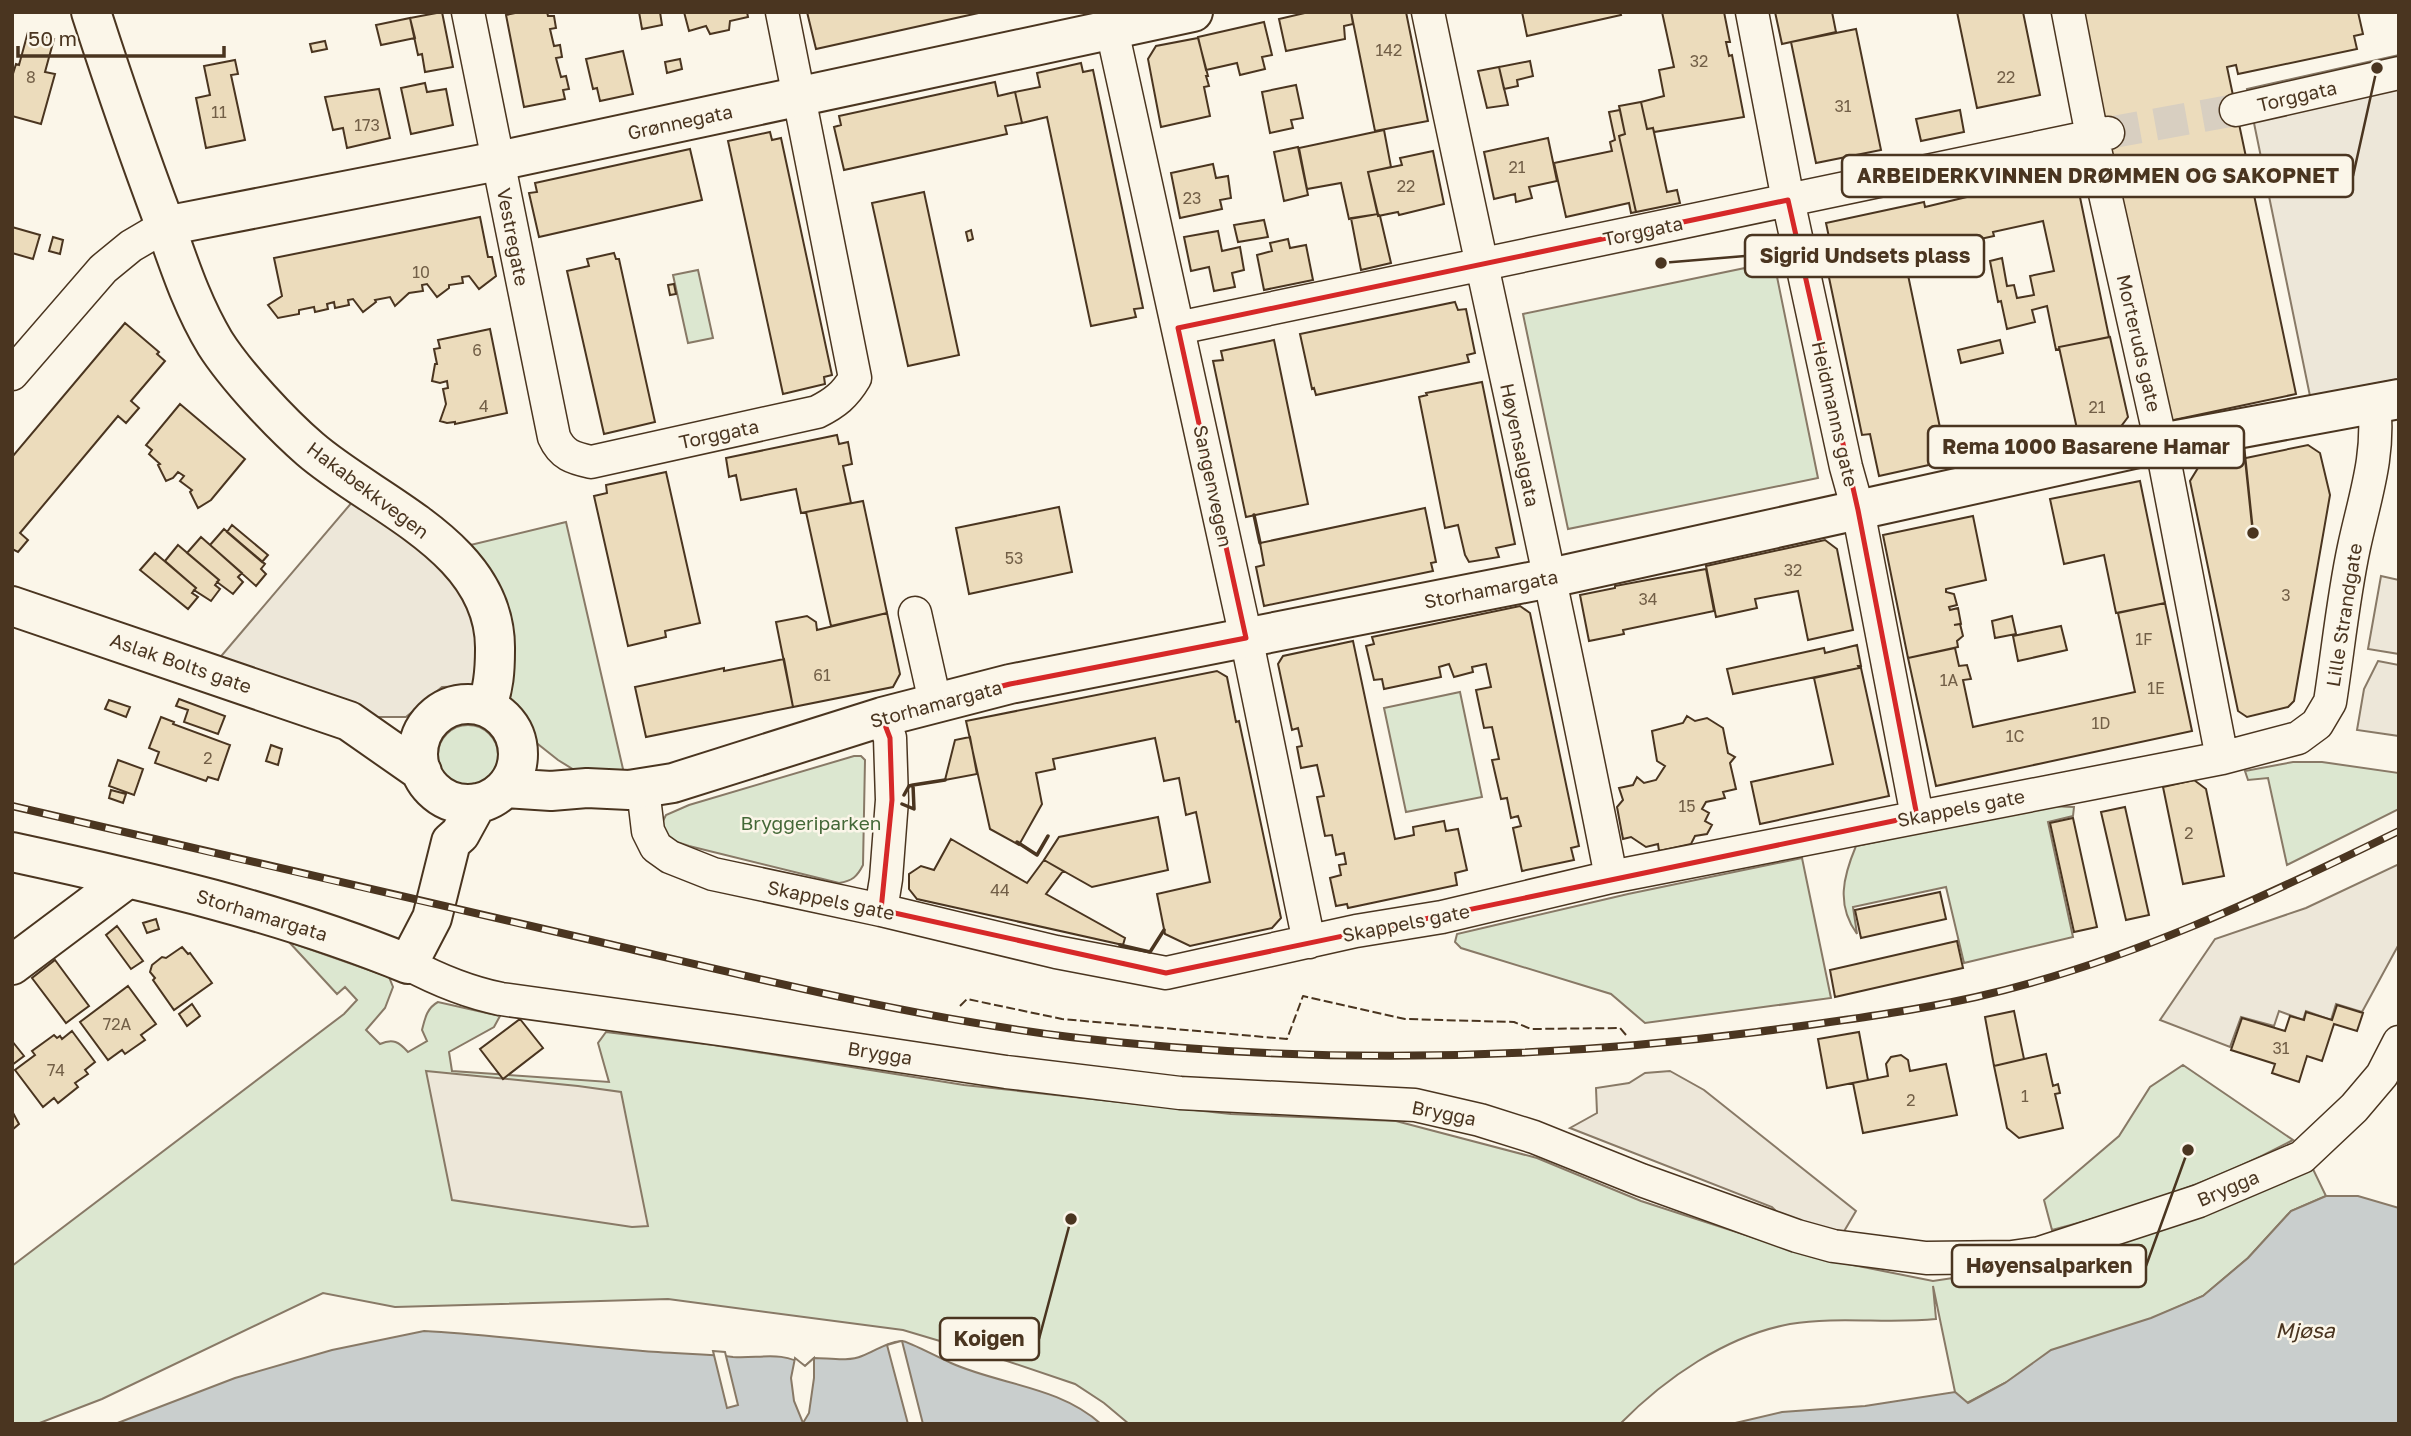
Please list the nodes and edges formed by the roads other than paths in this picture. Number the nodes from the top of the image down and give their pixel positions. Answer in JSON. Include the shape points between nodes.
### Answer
{"nodes":[{"id":1,"x":91,"y":12,"type":"edge"},
{"id":2,"x":468,"y":12,"type":"edge"},
{"id":3,"x":782,"y":12,"type":"edge"},
{"id":4,"x":1193,"y":12,"type":"edge"},
{"id":5,"x":1428,"y":12,"type":"edge"},
{"id":6,"x":1752,"y":12,"type":"edge"},
{"id":7,"x":2068,"y":12,"type":"edge"},
{"id":8,"x":1112,"y":30,"type":"junction"},
{"id":9,"x":2399,"y":73,"type":"edge"},
{"id":10,"x":800,"y":97,"type":"junction"},
{"id":11,"x":2236,"y":110,"type":"tunnel mouth"},
{"id":12,"x":2100,"y":135,"type":"junction"},
{"id":13,"x":498,"y":161,"type":"junction"},
{"id":14,"x":1788,"y":200,"type":"junction"},
{"id":15,"x":165,"y":226,"type":"junction"},
{"id":16,"x":1480,"y":265,"type":"junction"},
{"id":17,"x":1178,"y":328,"type":"junction"},
{"id":18,"x":12,"y":374,"type":"edge"},
{"id":19,"x":2386,"y":401,"type":"edge"},
{"id":20,"x":2161,"y":443,"type":"junction"},
{"id":21,"x":2375,"y":455,"type":"junction"},
{"id":22,"x":569,"y":456,"type":"joint"},
{"id":23,"x":2399,"y":477,"type":"edge"},
{"id":24,"x":1858,"y":510,"type":"junction"},
{"id":25,"x":1550,"y":578,"type":"junction"},
{"id":26,"x":12,"y":606,"type":"edge"},
{"id":27,"x":915,"y":613,"type":"dead end"},
{"id":28,"x":1246,"y":638,"type":"junction"},
{"id":29,"x":934,"y":702,"type":"junction"},
{"id":30,"x":486,"y":707,"type":"junction"},
{"id":31,"x":882,"y":717,"type":"junction"},
{"id":32,"x":433,"y":719,"type":"junction"},
{"id":33,"x":349,"y":721,"type":"junction"},
{"id":34,"x":517,"y":741,"type":"junction"},
{"id":35,"x":2222,"y":758,"type":"junction"},
{"id":36,"x":587,"y":788,"type":"junction"},
{"id":37,"x":461,"y":789,"type":"junction"},
{"id":38,"x":643,"y":789,"type":"junction"},
{"id":39,"x":1917,"y":816,"type":"junction"},
{"id":40,"x":12,"y":852,"type":"edge"},
{"id":41,"x":1611,"y":877,"type":"junction"},
{"id":42,"x":128,"y":878,"type":"junction"},
{"id":43,"x":881,"y":910,"type":"junction"},
{"id":44,"x":1309,"y":942,"type":"junction"},
{"id":45,"x":408,"y":964,"type":"junction"},
{"id":46,"x":12,"y":965,"type":"edge"},
{"id":47,"x":2399,"y":1042,"type":"edge"}],
"edges":[{"from":1,"to":15,"type":"main road","name":"Hakabekkvegen"},
{"from":2,"to":13,"type":"street","name":"Vestregate"},
{"from":3,"to":10,"type":"street"},
{"from":4,"to":8,"type":"main road","name":"Grønnegata"},
{"from":5,"to":16,"type":"street","name":"Høyensalgata"},
{"from":6,"to":14,"type":"street","name":"Heidmanns gate"},
{"from":7,"to":12,"type":"street","name":"Morteruds gate"},
{"from":8,"to":10,"type":"main road","name":"Grønnegata"},
{"from":8,"to":17,"type":"street","name":"Sangenvegen"},
{"from":9,"to":11,"type":"street","name":"Torggata"},
{"from":10,"to":13,"type":"main road","name":"Grønnegata"},
{"from":10,"to":22,"type":"street","name":"Torggata","via":[[855,378],[846,393],[817,412],[591,462]]},
{"from":12,"to":14,"type":"street","name":"Torggata"},
{"from":12,"to":20,"type":"street","name":"Morteruds gate"},
{"from":13,"to":15,"type":"main road","name":"Grønnegata"},
{"from":13,"to":22,"type":"street","name":"Vestregate","via":[[554,437],[559,449]]},
{"from":14,"to":16,"type":"street","name":"Torggata"},
{"from":14,"to":24,"type":"street","name":"Heidmanns gate"},
{"from":15,"to":18,"type":"street","via":[[103,269]]},
{"from":15,"to":30,"type":"main road","name":"Hakabekkvegen","via":[[188,293],[216,344],[252,390],[310,449],[457,556],[476,581],[496,639],[495,670]]},
{"from":16,"to":17,"type":"street","name":"Torggata"},
{"from":16,"to":25,"type":"street","name":"Høyensalgata"},
{"from":17,"to":28,"type":"street","name":"Sangenvegen"},
{"from":19,"to":20,"type":"main road","name":"Storhamargata"},
{"from":19,"to":21,"type":"street","name":"Lille Strandgate"},
{"from":20,"to":24,"type":"main road","name":"Storhamargata"},
{"from":20,"to":35,"type":"street","name":"Morteruds gate"},
{"from":21,"to":23,"type":"street"},
{"from":21,"to":35,"type":"street","name":"Lille Strandgate","via":[[2353,549],[2330,702],[2317,724],[2298,738]]},
{"from":24,"to":25,"type":"main road","name":"Storhamargata"},
{"from":24,"to":39,"type":"street","name":"Heidmanns gate"},
{"from":25,"to":28,"type":"main road","name":"Storhamargata"},
{"from":25,"to":41,"type":"street","name":"Høyensalgata"},
{"from":26,"to":33,"type":"main road","name":"Aslak Bolts gate"},
{"from":27,"to":29,"type":"street"},
{"from":28,"to":29,"type":"main road","name":"Storhamargata"},
{"from":28,"to":44,"type":"street","name":"Sangenvegen"},
{"from":29,"to":31,"type":"main road","name":"Storhamargata"},
{"from":30,"to":32,"type":"main road","via":[[457,705]]},
{"from":30,"to":34,"type":"main road","via":[[505,720]]},
{"from":31,"to":38,"type":"main road","name":"Storhamargata"},
{"from":31,"to":43,"type":"street","via":[[890,738],[892,800]]},
{"from":32,"to":33,"type":"main road","name":"Aslak Bolts gate"},
{"from":32,"to":37,"type":"main road","via":[[420,741],[419,754]]},
{"from":33,"to":37,"type":"main road","name":"Aslak Bolts gate"},
{"from":34,"to":36,"type":"main road","name":"Storhamargata"},
{"from":34,"to":37,"type":"main road","via":[[517,766]]},
{"from":35,"to":39,"type":"street","name":"Skappels gate"},
{"from":36,"to":37,"type":"main road","name":"Storhamargata"},
{"from":36,"to":38,"type":"main road","name":"Storhamargata"},
{"from":37,"to":45,"type":"main road","via":[[443,833],[451,842],[432,918]]},
{"from":38,"to":43,"type":"street","name":"Skappels gate","via":[[650,837],[670,857],[713,874]]},
{"from":39,"to":41,"type":"street","name":"Skappels gate"},
{"from":40,"to":42,"type":"main road","name":"Storhamargata"},
{"from":41,"to":44,"type":"street","name":"Skappels gate","via":[[1442,917]]},
{"from":42,"to":45,"type":"main road","name":"Storhamargata","via":[[356,943]]},
{"from":42,"to":46,"type":"main road"},
{"from":43,"to":44,"type":"street","name":"Skappels gate","via":[[1166,973]]},
{"from":45,"to":47,"type":"street","name":"Brygga","via":[[468,992],[501,999],[1006,1072],[1180,1093],[1415,1105],[1534,1137],[1797,1236],[1833,1246],[1926,1258],[2040,1253],[2199,1201],[2302,1157],[2382,1075]]}]}
